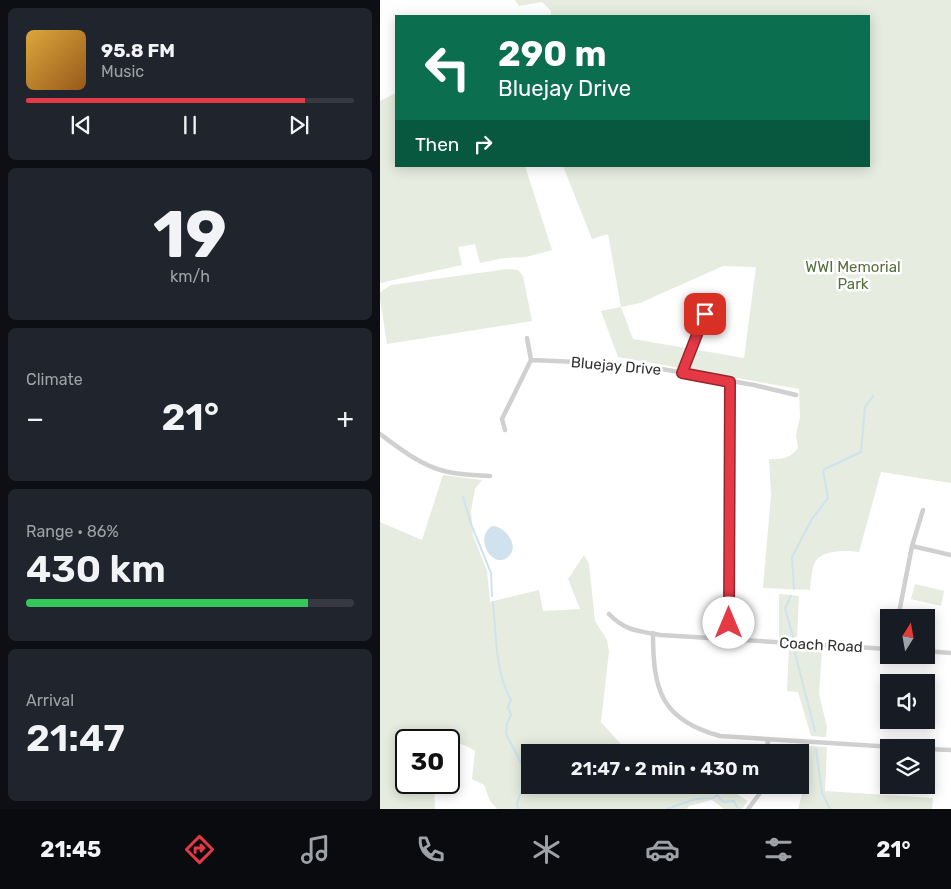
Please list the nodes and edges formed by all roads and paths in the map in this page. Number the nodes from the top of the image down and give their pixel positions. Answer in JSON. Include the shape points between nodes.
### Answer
{"nodes":[{"id":1,"x":705,"y":314,"type":"dead end"},
{"id":2,"x":527,"y":338,"type":"dead end"},
{"id":3,"x":531,"y":360,"type":"junction"},
{"id":4,"x":682,"y":373,"type":"junction"},
{"id":5,"x":730,"y":382,"type":"junction"},
{"id":6,"x":796,"y":395,"type":"dead end"},
{"id":7,"x":505,"y":430,"type":"dead end"},
{"id":8,"x":380,"y":434,"type":"edge"},
{"id":9,"x":490,"y":476,"type":"dead end"},
{"id":10,"x":922,"y":510,"type":"dead end"},
{"id":11,"x":912,"y":546,"type":"junction"},
{"id":12,"x":951,"y":555,"type":"edge"},
{"id":13,"x":900,"y":609,"type":"edge"},
{"id":14,"x":609,"y":614,"type":"dead end"},
{"id":15,"x":653,"y":633,"type":"junction"},
{"id":16,"x":729,"y":640,"type":"junction"},
{"id":17,"x":880,"y":648,"type":"edge"},
{"id":18,"x":935,"y":652,"type":"edge"},
{"id":19,"x":951,"y":653,"type":"edge"},
{"id":20,"x":768,"y":739,"type":"junction"},
{"id":21,"x":768,"y":744,"type":"edge"},
{"id":22,"x":880,"y":746,"type":"edge"},
{"id":23,"x":935,"y":749,"type":"edge"},
{"id":24,"x":951,"y":750,"type":"edge"},
{"id":25,"x":759,"y":794,"type":"edge"},
{"id":26,"x":748,"y":809,"type":"edge"}],
"edges":[{"from":1,"to":4,"type":"street"},
{"from":2,"to":3,"type":"street"},
{"from":3,"to":4,"type":"street","name":"Bluejay Drive","via":[[650,367]]},
{"from":3,"to":7,"type":"street","via":[[502,419]]},
{"from":4,"to":5,"type":"street","name":"Bluejay Drive"},
{"from":5,"to":6,"type":"street","name":"Bluejay Drive"},
{"from":5,"to":16,"type":"street"},
{"from":8,"to":9,"type":"street","via":[[434,468]]},
{"from":10,"to":11,"type":"street"},
{"from":11,"to":12,"type":"street"},
{"from":11,"to":13,"type":"street"},
{"from":14,"to":15,"type":"street","name":"Coach Road","via":[[631,629]]},
{"from":15,"to":16,"type":"street","name":"Coach Road"},
{"from":15,"to":20,"type":"street","via":[[653,658],[661,695],[683,722],[720,736]]},
{"from":16,"to":17,"type":"street","name":"Coach Road"},
{"from":18,"to":19,"type":"street"},
{"from":20,"to":21,"type":"street"},
{"from":20,"to":22,"type":"street"},
{"from":23,"to":24,"type":"street"},
{"from":25,"to":26,"type":"street"}]}
